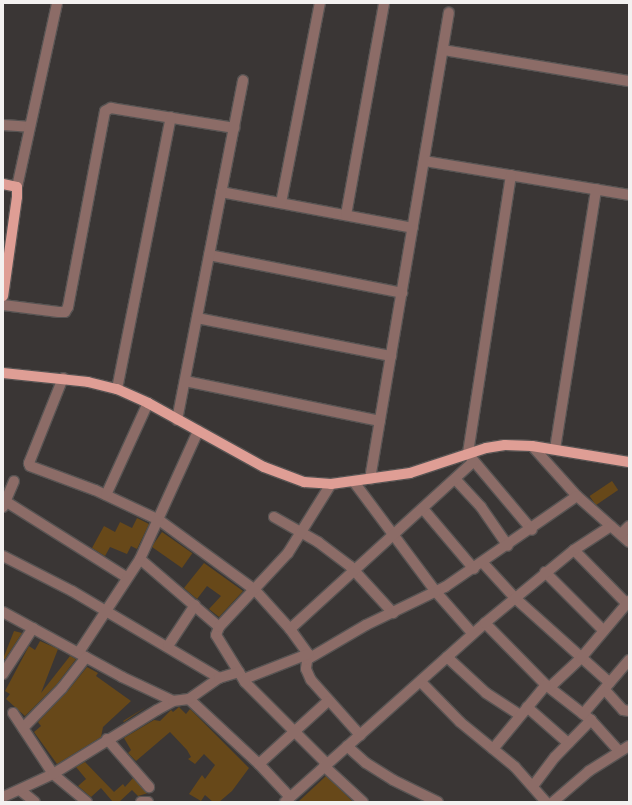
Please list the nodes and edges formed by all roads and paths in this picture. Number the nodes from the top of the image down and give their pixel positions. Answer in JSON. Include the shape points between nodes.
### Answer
{"nodes":[{"id":1,"x":57,"y":3,"type":"edge"},
{"id":2,"x":320,"y":3,"type":"edge"},
{"id":3,"x":384,"y":3,"type":"edge"},
{"id":4,"x":450,"y":13,"type":"dead end"},
{"id":5,"x":443,"y":50,"type":"junction"},
{"id":6,"x":243,"y":80,"type":"dead end"},
{"id":7,"x":629,"y":81,"type":"edge"},
{"id":8,"x":171,"y":116,"type":"junction"},
{"id":9,"x":3,"y":124,"type":"edge"},
{"id":10,"x":29,"y":127,"type":"junction"},
{"id":11,"x":234,"y":128,"type":"junction"},
{"id":12,"x":424,"y":160,"type":"junction"},
{"id":13,"x":511,"y":175,"type":"junction"},
{"id":14,"x":3,"y":184,"type":"edge"},
{"id":15,"x":17,"y":187,"type":"junction"},
{"id":16,"x":596,"y":189,"type":"junction"},
{"id":17,"x":221,"y":192,"type":"junction"},
{"id":18,"x":629,"y":195,"type":"edge"},
{"id":19,"x":281,"y":203,"type":"junction"},
{"id":20,"x":346,"y":215,"type":"junction"},
{"id":21,"x":413,"y":228,"type":"junction"},
{"id":22,"x":6,"y":252,"type":"edge"},
{"id":23,"x":209,"y":255,"type":"junction"},
{"id":24,"x":402,"y":293,"type":"junction"},
{"id":25,"x":3,"y":296,"type":"edge"},
{"id":26,"x":3,"y":305,"type":"edge"},
{"id":27,"x":197,"y":318,"type":"junction"},
{"id":28,"x":391,"y":356,"type":"junction"},
{"id":29,"x":3,"y":373,"type":"edge"},
{"id":30,"x":63,"y":378,"type":"junction"},
{"id":31,"x":185,"y":381,"type":"junction"},
{"id":32,"x":117,"y":389,"type":"junction"},
{"id":33,"x":148,"y":404,"type":"junction"},
{"id":34,"x":177,"y":420,"type":"junction"},
{"id":35,"x":380,"y":421,"type":"junction"},
{"id":36,"x":198,"y":431,"type":"junction"},
{"id":37,"x":532,"y":446,"type":"junction"},
{"id":38,"x":555,"y":449,"type":"junction"},
{"id":39,"x":471,"y":458,"type":"junction"},
{"id":40,"x":629,"y":462,"type":"edge"},
{"id":41,"x":370,"y":479,"type":"junction"},
{"id":42,"x":456,"y":480,"type":"junction"},
{"id":43,"x":14,"y":481,"type":"dead end"},
{"id":44,"x":354,"y":482,"type":"junction"},
{"id":45,"x":331,"y":484,"type":"junction"},
{"id":46,"x":106,"y":495,"type":"junction"},
{"id":47,"x":578,"y":496,"type":"junction"},
{"id":48,"x":4,"y":504,"type":"edge"},
{"id":49,"x":424,"y":510,"type":"junction"},
{"id":50,"x":274,"y":517,"type":"dead end"},
{"id":51,"x":159,"y":520,"type":"junction"},
{"id":52,"x":611,"y":526,"type":"junction"},
{"id":53,"x":629,"y":526,"type":"edge"},
{"id":54,"x":532,"y":530,"type":"junction"},
{"id":55,"x":302,"y":533,"type":"junction"},
{"id":56,"x":621,"y":534,"type":"junction"},
{"id":57,"x":393,"y":536,"type":"junction"},
{"id":58,"x":629,"y":542,"type":"edge"},
{"id":59,"x":508,"y":546,"type":"junction"},
{"id":60,"x":574,"y":550,"type":"junction"},
{"id":61,"x":3,"y":556,"type":"edge"},
{"id":62,"x":140,"y":558,"type":"junction"},
{"id":63,"x":483,"y":563,"type":"junction"},
{"id":64,"x":474,"y":569,"type":"junction"},
{"id":65,"x":354,"y":570,"type":"junction"},
{"id":66,"x":545,"y":572,"type":"junction"},
{"id":67,"x":126,"y":577,"type":"junction"},
{"id":68,"x":255,"y":590,"type":"junction"},
{"id":69,"x":436,"y":592,"type":"junction"},
{"id":70,"x":515,"y":598,"type":"junction"},
{"id":71,"x":628,"y":602,"type":"edge"},
{"id":72,"x":195,"y":605,"type":"junction"},
{"id":73,"x":105,"y":610,"type":"junction"},
{"id":74,"x":3,"y":612,"type":"edge"},
{"id":75,"x":393,"y":613,"type":"junction"},
{"id":76,"x":484,"y":622,"type":"junction"},
{"id":77,"x":219,"y":627,"type":"junction"},
{"id":78,"x":33,"y":628,"type":"junction"},
{"id":79,"x":290,"y":629,"type":"junction"},
{"id":80,"x":604,"y":631,"type":"junction"},
{"id":81,"x":472,"y":633,"type":"junction"},
{"id":82,"x":168,"y":646,"type":"junction"},
{"id":83,"x":83,"y":655,"type":"junction"},
{"id":84,"x":308,"y":656,"type":"junction"},
{"id":85,"x":447,"y":657,"type":"junction"},
{"id":86,"x":581,"y":658,"type":"junction"},
{"id":87,"x":629,"y":660,"type":"edge"},
{"id":88,"x":3,"y":674,"type":"edge"},
{"id":89,"x":241,"y":675,"type":"junction"},
{"id":90,"x":219,"y":678,"type":"junction"},
{"id":91,"x":421,"y":682,"type":"junction"},
{"id":92,"x":548,"y":686,"type":"junction"},
{"id":93,"x":607,"y":687,"type":"junction"},
{"id":94,"x":189,"y":698,"type":"junction"},
{"id":95,"x":173,"y":701,"type":"junction"},
{"id":96,"x":328,"y":701,"type":"junction"},
{"id":97,"x":527,"y":707,"type":"junction"},
{"id":98,"x":629,"y":711,"type":"edge"},
{"id":99,"x":13,"y":714,"type":"dead end"},
{"id":100,"x":520,"y":715,"type":"junction"},
{"id":101,"x":587,"y":717,"type":"junction"},
{"id":102,"x":23,"y":728,"type":"junction"},
{"id":103,"x":293,"y":730,"type":"junction"},
{"id":104,"x":360,"y":735,"type":"junction"},
{"id":105,"x":107,"y":739,"type":"junction"},
{"id":106,"x":568,"y":744,"type":"junction"},
{"id":107,"x":347,"y":746,"type":"junction"},
{"id":108,"x":629,"y":746,"type":"edge"},
{"id":109,"x":494,"y":749,"type":"junction"},
{"id":110,"x":618,"y":750,"type":"junction"},
{"id":111,"x":259,"y":764,"type":"junction"},
{"id":112,"x":325,"y":765,"type":"junction"},
{"id":113,"x":53,"y":774,"type":"junction"},
{"id":114,"x":533,"y":786,"type":"junction"},
{"id":115,"x":149,"y":787,"type":"dead end"},
{"id":116,"x":20,"y":790,"type":"junction"},
{"id":117,"x":3,"y":797,"type":"edge"},
{"id":118,"x":288,"y":799,"type":"edge"},
{"id":119,"x":356,"y":800,"type":"edge"},
{"id":120,"x":35,"y":802,"type":"edge"},
{"id":121,"x":87,"y":802,"type":"edge"},
{"id":122,"x":141,"y":802,"type":"edge"},
{"id":123,"x":148,"y":802,"type":"edge"},
{"id":124,"x":438,"y":802,"type":"edge"},
{"id":125,"x":546,"y":802,"type":"edge"},
{"id":126,"x":553,"y":802,"type":"edge"}],
"edges":[{"from":1,"to":10,"type":"street"},
{"from":2,"to":19,"type":"street"},
{"from":3,"to":20,"type":"street"},
{"from":4,"to":5,"type":"street"},
{"from":5,"to":7,"type":"street"},
{"from":5,"to":12,"type":"street"},
{"from":6,"to":11,"type":"street"},
{"from":8,"to":11,"type":"street"},
{"from":8,"to":26,"type":"street","via":[[111,108],[105,111],[68,307],[65,312],[59,312]]},
{"from":8,"to":32,"type":"street"},
{"from":9,"to":10,"type":"street"},
{"from":10,"to":15,"type":"street"},
{"from":11,"to":17,"type":"street"},
{"from":12,"to":13,"type":"street"},
{"from":12,"to":21,"type":"street"},
{"from":13,"to":16,"type":"street"},
{"from":13,"to":39,"type":"street"},
{"from":14,"to":15,"type":"main road"},
{"from":15,"to":22,"type":"main road"},
{"from":16,"to":18,"type":"street"},
{"from":16,"to":38,"type":"street"},
{"from":17,"to":19,"type":"street"},
{"from":17,"to":23,"type":"street"},
{"from":19,"to":20,"type":"street"},
{"from":20,"to":21,"type":"street"},
{"from":21,"to":24,"type":"street"},
{"from":22,"to":25,"type":"main road"},
{"from":23,"to":24,"type":"street"},
{"from":23,"to":27,"type":"street"},
{"from":24,"to":28,"type":"street"},
{"from":27,"to":28,"type":"street"},
{"from":27,"to":31,"type":"street"},
{"from":28,"to":35,"type":"street"},
{"from":29,"to":30,"type":"main road"},
{"from":30,"to":32,"type":"main road"},
{"from":30,"to":46,"type":"street","via":[[29,465]]},
{"from":31,"to":34,"type":"street"},
{"from":31,"to":35,"type":"street"},
{"from":32,"to":33,"type":"main road"},
{"from":33,"to":34,"type":"main road"},
{"from":33,"to":46,"type":"street"},
{"from":34,"to":36,"type":"main road"},
{"from":35,"to":41,"type":"street"},
{"from":36,"to":45,"type":"main road","via":[[280,475],[304,482]]},
{"from":36,"to":51,"type":"street"},
{"from":37,"to":38,"type":"main road"},
{"from":37,"to":39,"type":"main road","via":[[499,446]]},
{"from":37,"to":47,"type":"street"},
{"from":38,"to":40,"type":"main road"},
{"from":39,"to":41,"type":"main road","via":[[410,473]]},
{"from":39,"to":42,"type":"street"},
{"from":39,"to":54,"type":"street"},
{"from":41,"to":44,"type":"main road"},
{"from":42,"to":49,"type":"street"},
{"from":42,"to":59,"type":"street","via":[[481,507]]},
{"from":43,"to":48,"type":"street"},
{"from":44,"to":45,"type":"main road"},
{"from":44,"to":57,"type":"street"},
{"from":45,"to":55,"type":"street"},
{"from":46,"to":51,"type":"street"},
{"from":47,"to":52,"type":"street"},
{"from":47,"to":54,"type":"street"},
{"from":48,"to":67,"type":"street"},
{"from":49,"to":57,"type":"street"},
{"from":49,"to":64,"type":"street"},
{"from":50,"to":55,"type":"street"},
{"from":51,"to":62,"type":"street"},
{"from":51,"to":68,"type":"street"},
{"from":52,"to":56,"type":"street"},
{"from":52,"to":60,"type":"street"},
{"from":53,"to":56,"type":"street"},
{"from":54,"to":59,"type":"street"},
{"from":55,"to":65,"type":"street"},
{"from":55,"to":68,"type":"street"},
{"from":56,"to":58,"type":"street"},
{"from":57,"to":65,"type":"street"},
{"from":57,"to":69,"type":"street"},
{"from":59,"to":63,"type":"street"},
{"from":60,"to":66,"type":"street"},
{"from":60,"to":71,"type":"street"},
{"from":61,"to":73,"type":"street"},
{"from":62,"to":67,"type":"street"},
{"from":62,"to":72,"type":"street"},
{"from":63,"to":64,"type":"street"},
{"from":63,"to":70,"type":"street"},
{"from":64,"to":69,"type":"street"},
{"from":65,"to":75,"type":"street"},
{"from":65,"to":79,"type":"street"},
{"from":66,"to":70,"type":"street"},
{"from":66,"to":80,"type":"street"},
{"from":67,"to":73,"type":"street"},
{"from":68,"to":77,"type":"street"},
{"from":68,"to":79,"type":"street"},
{"from":69,"to":75,"type":"street"},
{"from":69,"to":81,"type":"street"},
{"from":70,"to":76,"type":"street"},
{"from":70,"to":86,"type":"street"},
{"from":71,"to":80,"type":"street"},
{"from":72,"to":77,"type":"street"},
{"from":72,"to":82,"type":"street"},
{"from":73,"to":82,"type":"street"},
{"from":73,"to":83,"type":"street"},
{"from":74,"to":78,"type":"street"},
{"from":75,"to":84,"type":"street"},
{"from":76,"to":81,"type":"street"},
{"from":76,"to":92,"type":"street"},
{"from":77,"to":89,"type":"street","via":[[216,636]]},
{"from":78,"to":83,"type":"street"},
{"from":78,"to":88,"type":"street"},
{"from":79,"to":84,"type":"street"},
{"from":80,"to":86,"type":"street"},
{"from":81,"to":85,"type":"street"},
{"from":82,"to":90,"type":"street"},
{"from":83,"to":95,"type":"street"},
{"from":83,"to":102,"type":"street","via":[[50,702]]},
{"from":84,"to":89,"type":"street"},
{"from":84,"to":96,"type":"street","via":[[307,674]]},
{"from":85,"to":91,"type":"street"},
{"from":85,"to":100,"type":"street","via":[[486,693]]},
{"from":86,"to":92,"type":"street"},
{"from":86,"to":93,"type":"street"},
{"from":87,"to":93,"type":"street"},
{"from":89,"to":90,"type":"street"},
{"from":89,"to":103,"type":"street"},
{"from":90,"to":94,"type":"street"},
{"from":91,"to":104,"type":"street"},
{"from":91,"to":109,"type":"street","via":[[460,722]]},
{"from":92,"to":97,"type":"street"},
{"from":92,"to":101,"type":"street"},
{"from":93,"to":98,"type":"street","via":[[623,710]]},
{"from":93,"to":101,"type":"street"},
{"from":94,"to":95,"type":"street"},
{"from":94,"to":111,"type":"street"},
{"from":95,"to":105,"type":"street"},
{"from":96,"to":103,"type":"street"},
{"from":96,"to":104,"type":"street"},
{"from":97,"to":100,"type":"street"},
{"from":97,"to":106,"type":"street"},
{"from":99,"to":102,"type":"street"},
{"from":100,"to":109,"type":"street"},
{"from":101,"to":106,"type":"street"},
{"from":101,"to":110,"type":"street"},
{"from":102,"to":113,"type":"street"},
{"from":103,"to":111,"type":"street"},
{"from":103,"to":112,"type":"street"},
{"from":104,"to":107,"type":"street"},
{"from":105,"to":113,"type":"street"},
{"from":105,"to":115,"type":"street"},
{"from":106,"to":114,"type":"street"},
{"from":107,"to":112,"type":"street"},
{"from":107,"to":124,"type":"street","via":[[393,780]]},
{"from":108,"to":110,"type":"street"},
{"from":109,"to":114,"type":"street"},
{"from":110,"to":126,"type":"street"},
{"from":111,"to":118,"type":"street"},
{"from":112,"to":118,"type":"street"},
{"from":112,"to":119,"type":"street"},
{"from":113,"to":116,"type":"street"},
{"from":113,"to":121,"type":"street"},
{"from":114,"to":125,"type":"street"},
{"from":116,"to":117,"type":"street"},
{"from":116,"to":120,"type":"street"},
{"from":122,"to":123,"type":"street"}]}
